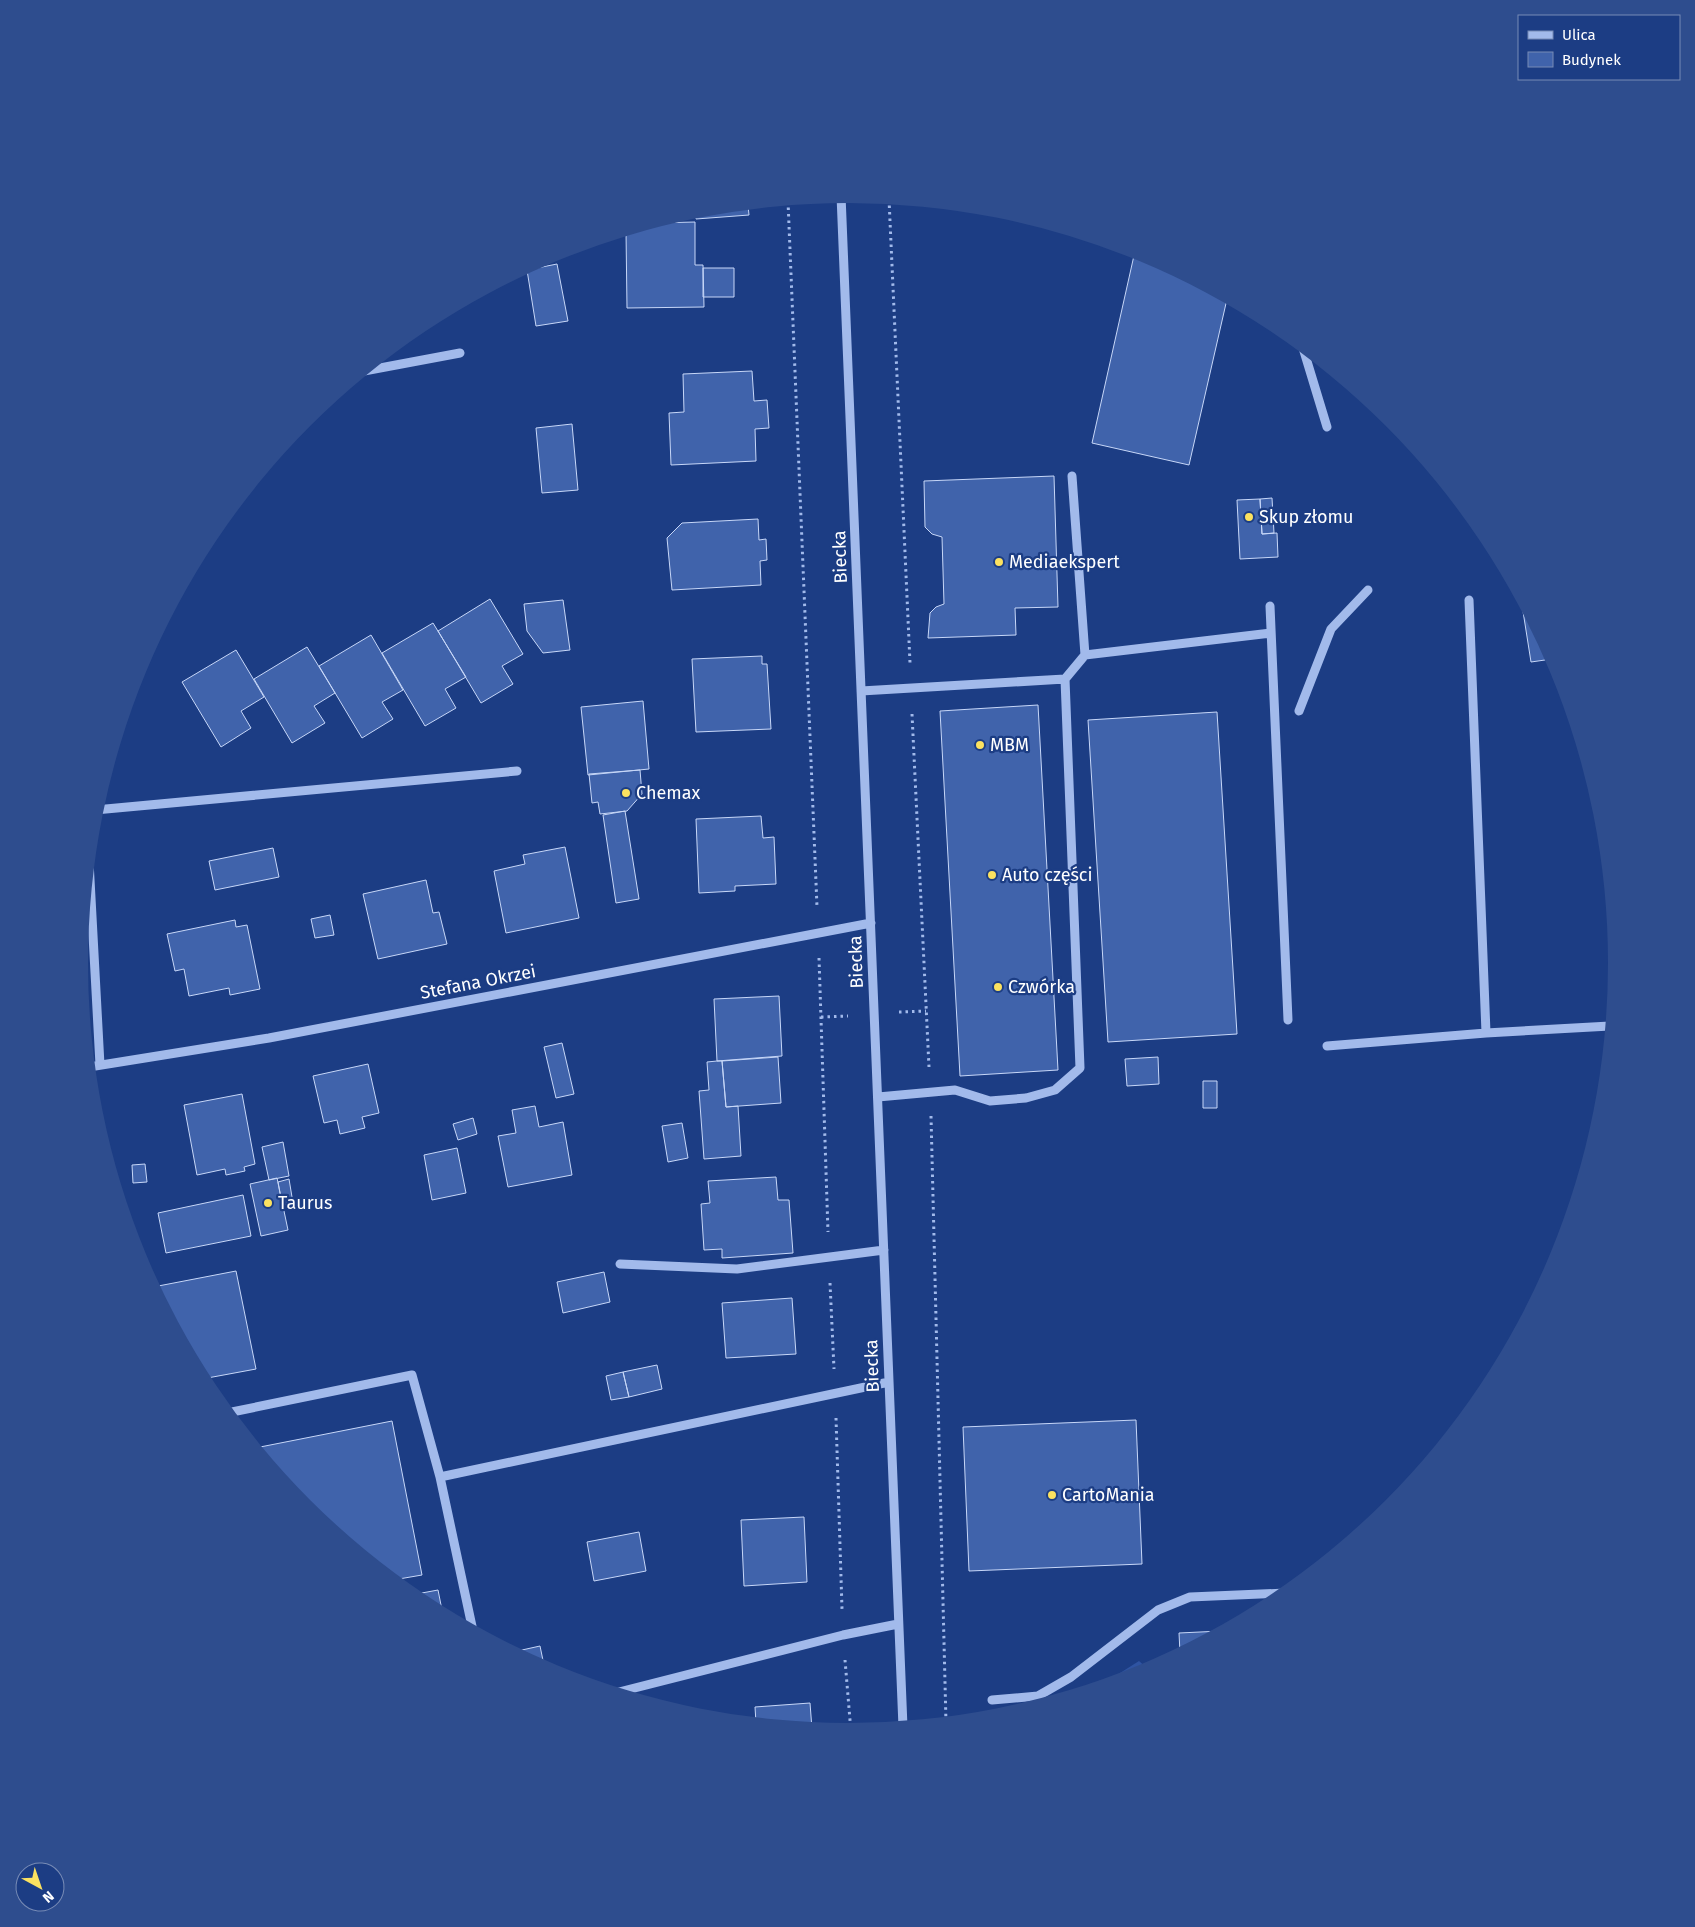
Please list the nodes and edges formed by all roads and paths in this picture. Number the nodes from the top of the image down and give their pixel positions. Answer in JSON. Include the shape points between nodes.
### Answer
{"nodes":[{"id":1,"x":841,"y":203,"type":"edge"},
{"id":2,"x":889,"y":205,"type":"edge"},
{"id":3,"x":788,"y":206,"type":"edge"},
{"id":4,"x":460,"y":353,"type":"dead end"},
{"id":5,"x":1306,"y":358,"type":"edge"},
{"id":6,"x":375,"y":369,"type":"edge"},
{"id":7,"x":1327,"y":427,"type":"dead end"},
{"id":8,"x":1072,"y":476,"type":"dead end"},
{"id":9,"x":1368,"y":590,"type":"dead end"},
{"id":10,"x":1469,"y":600,"type":"dead end"},
{"id":11,"x":1270,"y":606,"type":"dead end"},
{"id":12,"x":1271,"y":633,"type":"junction"},
{"id":13,"x":1085,"y":655,"type":"junction"},
{"id":14,"x":1065,"y":679,"type":"junction"},
{"id":15,"x":911,"y":688,"type":"junction"},
{"id":16,"x":862,"y":691,"type":"junction"},
{"id":17,"x":1299,"y":712,"type":"dead end"},
{"id":18,"x":517,"y":771,"type":"dead end"},
{"id":19,"x":103,"y":809,"type":"edge"},
{"id":20,"x":91,"y":895,"type":"edge"},
{"id":21,"x":871,"y":923,"type":"junction"},
{"id":22,"x":818,"y":933,"type":"junction"},
{"id":23,"x":821,"y":1017,"type":"dead end"},
{"id":24,"x":1288,"y":1020,"type":"dead end"},
{"id":25,"x":1605,"y":1026,"type":"edge"},
{"id":26,"x":1486,"y":1033,"type":"junction"},
{"id":27,"x":1327,"y":1046,"type":"dead end"},
{"id":28,"x":100,"y":1065,"type":"junction"},
{"id":29,"x":94,"y":1066,"type":"edge"},
{"id":30,"x":930,"y":1092,"type":"junction"},
{"id":31,"x":878,"y":1097,"type":"junction"},
{"id":32,"x":884,"y":1250,"type":"junction"},
{"id":33,"x":620,"y":1264,"type":"dead end"},
{"id":34,"x":889,"y":1382,"type":"junction"},
{"id":35,"x":234,"y":1412,"type":"edge"},
{"id":36,"x":440,"y":1477,"type":"junction"},
{"id":37,"x":1270,"y":1595,"type":"edge"},
{"id":38,"x":472,"y":1624,"type":"edge"},
{"id":39,"x":898,"y":1624,"type":"junction"},
{"id":40,"x":624,"y":1690,"type":"edge"},
{"id":41,"x":992,"y":1700,"type":"dead end"},
{"id":42,"x":946,"y":1717,"type":"edge"},
{"id":43,"x":903,"y":1721,"type":"edge"}],
"edges":[{"from":1,"to":16,"type":"street","name":"Biecka"},
{"from":2,"to":15,"type":"path"},
{"from":3,"to":22,"type":"path"},
{"from":4,"to":6,"type":"street"},
{"from":5,"to":7,"type":"street"},
{"from":8,"to":13,"type":"street"},
{"from":9,"to":17,"type":"street","via":[[1331,629]]},
{"from":10,"to":26,"type":"street"},
{"from":11,"to":12,"type":"street"},
{"from":12,"to":13,"type":"street"},
{"from":12,"to":24,"type":"street"},
{"from":13,"to":14,"type":"street"},
{"from":14,"to":15,"type":"street"},
{"from":14,"to":30,"type":"street","via":[[1080,1068],[1055,1090],[1026,1098],[990,1101],[954,1090]]},
{"from":15,"to":16,"type":"street"},
{"from":15,"to":30,"type":"path"},
{"from":16,"to":21,"type":"street","name":"Biecka"},
{"from":18,"to":19,"type":"street"},
{"from":20,"to":28,"type":"street"},
{"from":21,"to":22,"type":"street","name":"Stefana Okrzei"},
{"from":21,"to":31,"type":"street","name":"Biecka"},
{"from":22,"to":23,"type":"path"},
{"from":22,"to":28,"type":"street","name":"Stefana Okrzei","via":[[269,1038]]},
{"from":25,"to":26,"type":"street"},
{"from":26,"to":27,"type":"street"},
{"from":28,"to":29,"type":"street","name":"Stefana Okrzei"},
{"from":30,"to":31,"type":"street"},
{"from":30,"to":42,"type":"path"},
{"from":31,"to":32,"type":"street","name":"Biecka"},
{"from":32,"to":33,"type":"street","via":[[737,1269]]},
{"from":32,"to":34,"type":"street","name":"Biecka"},
{"from":34,"to":36,"type":"street"},
{"from":34,"to":39,"type":"street","name":"Biecka"},
{"from":35,"to":36,"type":"street","via":[[412,1376]]},
{"from":36,"to":38,"type":"street"},
{"from":37,"to":41,"type":"street","via":[[1190,1598],[1158,1610],[1071,1677],[1038,1696]]},
{"from":39,"to":40,"type":"street"},
{"from":39,"to":43,"type":"street","name":"Biecka"}]}
